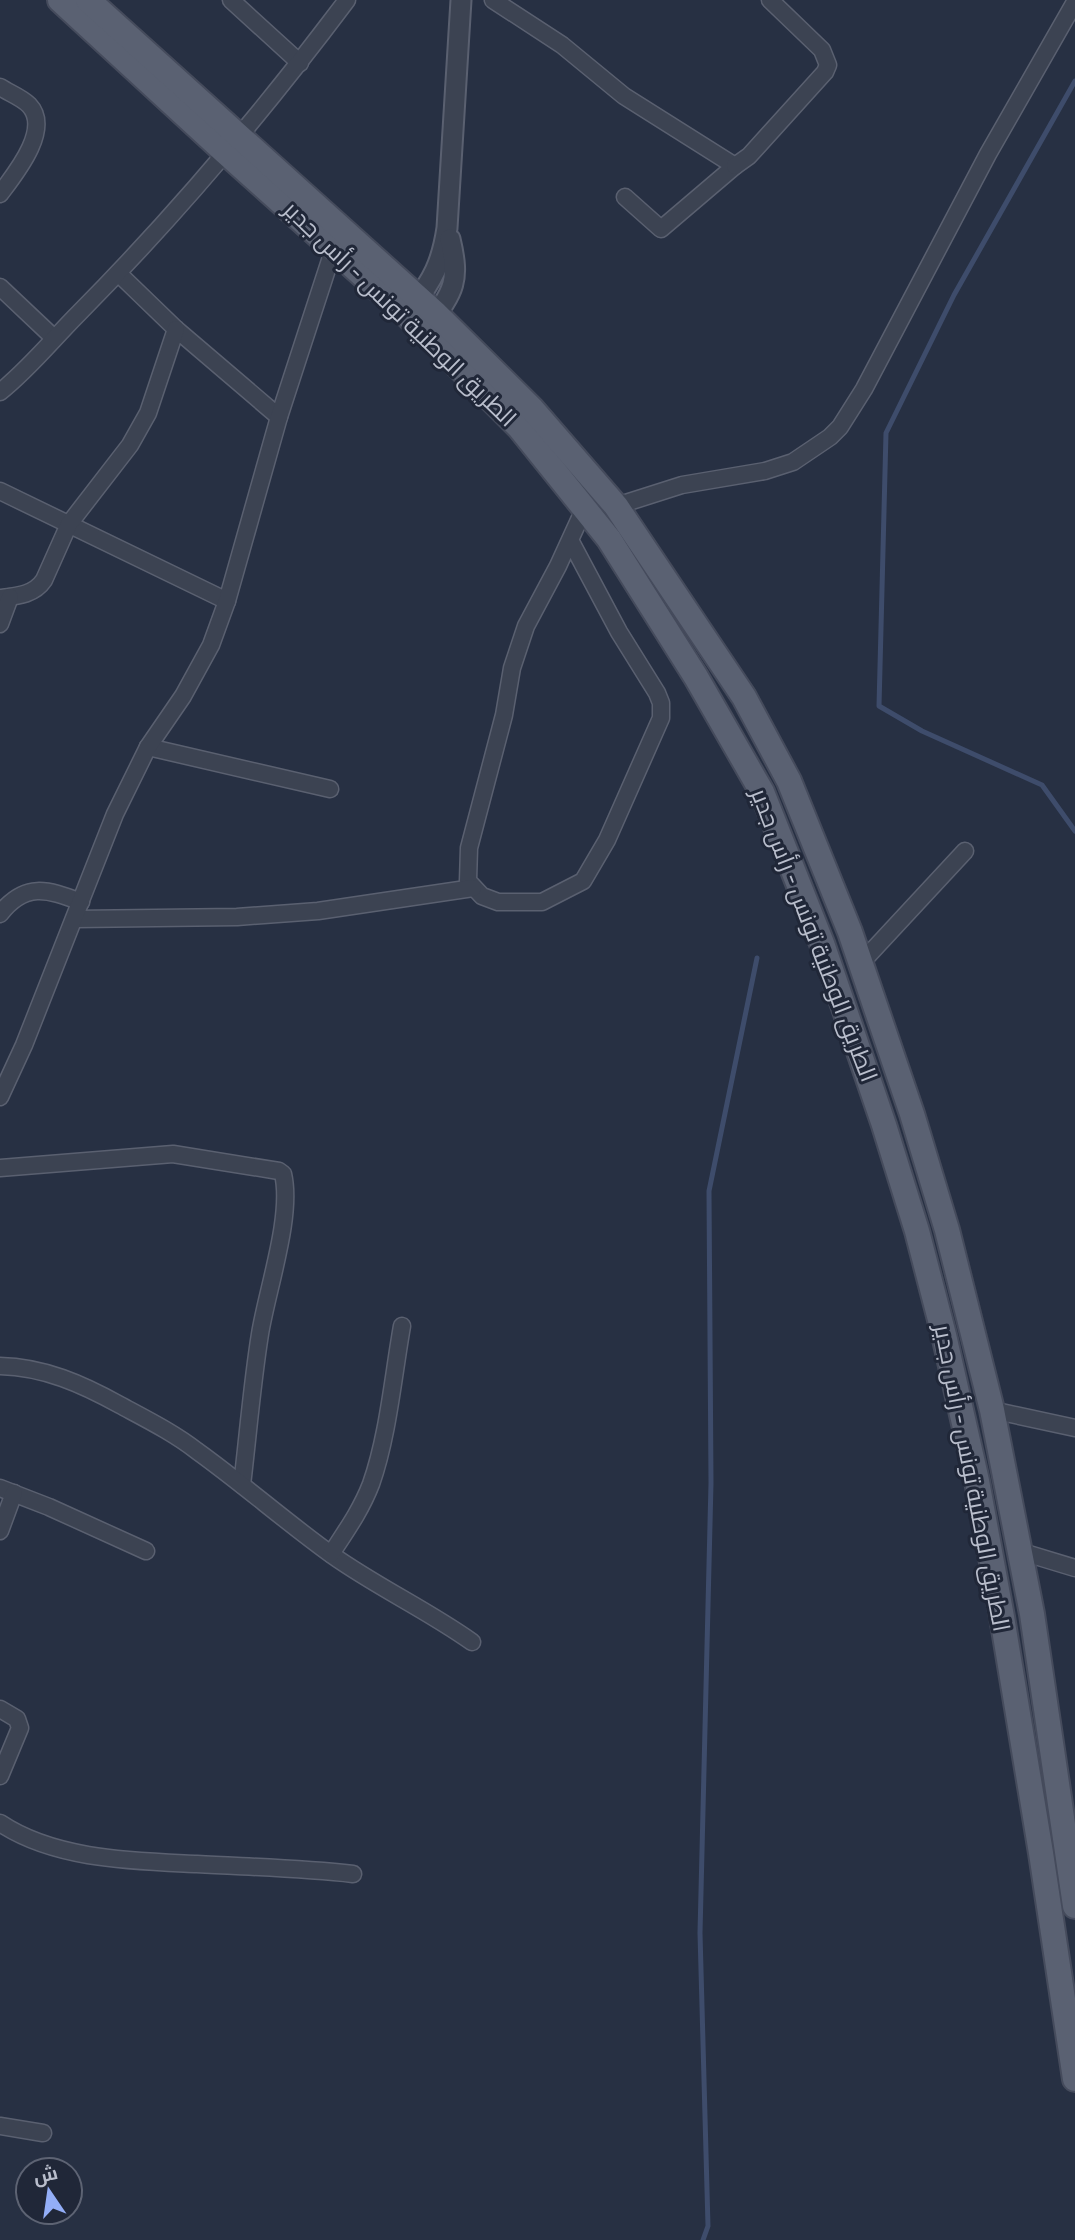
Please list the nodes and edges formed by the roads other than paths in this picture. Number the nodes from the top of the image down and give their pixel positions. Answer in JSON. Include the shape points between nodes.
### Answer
{"nodes":[{"id":1,"x":60,"y":0,"type":"edge"},
{"id":2,"x":88,"y":0,"type":"edge"},
{"id":3,"x":231,"y":0,"type":"edge"},
{"id":4,"x":347,"y":0,"type":"edge"},
{"id":5,"x":461,"y":0,"type":"edge"},
{"id":6,"x":493,"y":0,"type":"edge"},
{"id":7,"x":770,"y":0,"type":"edge"},
{"id":8,"x":1075,"y":2,"type":"edge"},
{"id":9,"x":300,"y":63,"type":"junction"},
{"id":10,"x":0,"y":87,"type":"edge"},
{"id":11,"x":231,"y":144,"type":"junction"},
{"id":12,"x":735,"y":166,"type":"junction"},
{"id":13,"x":0,"y":194,"type":"edge"},
{"id":14,"x":625,"y":197,"type":"dead end"},
{"id":15,"x":334,"y":248,"type":"junction"},
{"id":16,"x":118,"y":273,"type":"junction"},
{"id":17,"x":0,"y":288,"type":"edge"},
{"id":18,"x":421,"y":314,"type":"junction"},
{"id":19,"x":176,"y":329,"type":"junction"},
{"id":20,"x":54,"y":338,"type":"junction"},
{"id":21,"x":0,"y":392,"type":"edge"},
{"id":22,"x":279,"y":417,"type":"junction"},
{"id":23,"x":0,"y":491,"type":"edge"},
{"id":24,"x":617,"y":506,"type":"junction"},
{"id":25,"x":585,"y":507,"type":"junction"},
{"id":26,"x":69,"y":524,"type":"junction"},
{"id":27,"x":570,"y":540,"type":"junction"},
{"id":28,"x":5,"y":597,"type":"edge"},
{"id":29,"x":227,"y":601,"type":"junction"},
{"id":30,"x":0,"y":624,"type":"edge"},
{"id":31,"x":148,"y":747,"type":"junction"},
{"id":32,"x":330,"y":789,"type":"dead end"},
{"id":33,"x":965,"y":851,"type":"dead end"},
{"id":34,"x":473,"y":888,"type":"junction"},
{"id":35,"x":81,"y":902,"type":"junction"},
{"id":36,"x":0,"y":914,"type":"edge"},
{"id":37,"x":75,"y":919,"type":"junction"},
{"id":38,"x":861,"y":963,"type":"junction"},
{"id":39,"x":0,"y":1097,"type":"edge"},
{"id":40,"x":0,"y":1168,"type":"edge"},
{"id":41,"x":402,"y":1326,"type":"dead end"},
{"id":42,"x":0,"y":1366,"type":"edge"},
{"id":43,"x":992,"y":1410,"type":"junction"},
{"id":44,"x":1075,"y":1427,"type":"edge"},
{"id":45,"x":242,"y":1485,"type":"junction"},
{"id":46,"x":7,"y":1491,"type":"edge"},
{"id":47,"x":0,"y":1531,"type":"edge"},
{"id":48,"x":146,"y":1551,"type":"dead end"},
{"id":49,"x":1019,"y":1551,"type":"junction"},
{"id":50,"x":331,"y":1554,"type":"junction"},
{"id":51,"x":1075,"y":1568,"type":"edge"},
{"id":52,"x":1032,"y":1614,"type":"junction"},
{"id":53,"x":1002,"y":1618,"type":"junction"},
{"id":54,"x":472,"y":1642,"type":"dead end"},
{"id":55,"x":0,"y":1709,"type":"edge"},
{"id":56,"x":0,"y":1776,"type":"edge"},
{"id":57,"x":0,"y":1823,"type":"edge"},
{"id":58,"x":353,"y":1874,"type":"dead end"},
{"id":59,"x":1075,"y":1906,"type":"edge"},
{"id":60,"x":1075,"y":2079,"type":"edge"},
{"id":61,"x":0,"y":2126,"type":"edge"},
{"id":62,"x":43,"y":2133,"type":"dead end"}],
"edges":[{"from":1,"to":11,"type":"main road","name":"الطريق الوطنية تونس - رأس جدير"},
{"from":2,"to":11,"type":"main road","name":"الطريق الوطنية تونس - رأس جدير"},
{"from":3,"to":9,"type":"street"},
{"from":4,"to":9,"type":"street"},
{"from":5,"to":18,"type":"street","via":[[447,228],[454,280],[449,296]]},
{"from":6,"to":12,"type":"street","via":[[562,45],[624,96]]},
{"from":7,"to":12,"type":"street","via":[[822,50],[828,65]]},
{"from":8,"to":24,"type":"street","via":[[840,427],[793,462],[682,485]]},
{"from":9,"to":11,"type":"street"},
{"from":10,"to":13,"type":"street","via":[[32,108],[36,132]]},
{"from":11,"to":15,"type":"main road","name":"الطريق الوطنية تونس - رأس جدير"},
{"from":11,"to":16,"type":"street"},
{"from":11,"to":18,"type":"main road","name":"الطريق الوطنية تونس - رأس جدير"},
{"from":12,"to":14,"type":"street","via":[[661,229]]},
{"from":15,"to":18,"type":"main road","name":"الطريق الوطنية تونس - رأس جدير"},
{"from":15,"to":22,"type":"street"},
{"from":16,"to":19,"type":"street"},
{"from":16,"to":20,"type":"street"},
{"from":17,"to":20,"type":"street"},
{"from":18,"to":24,"type":"main road","name":"الطريق الوطنية تونس - رأس جدير","via":[[531,408]]},
{"from":18,"to":25,"type":"main road","name":"الطريق الوطنية تونس - رأس جدير"},
{"from":19,"to":22,"type":"street"},
{"from":19,"to":26,"type":"street","via":[[148,414]]},
{"from":20,"to":21,"type":"street"},
{"from":22,"to":29,"type":"street"},
{"from":23,"to":26,"type":"street"},
{"from":24,"to":38,"type":"main road","name":"الطريق الوطنية تونس - رأس جدير","via":[[751,709],[789,781]]},
{"from":25,"to":27,"type":"street"},
{"from":25,"to":53,"type":"main road","name":"الطريق الوطنية تونس - رأس جدير","via":[[689,665],[762,792],[823,946],[924,1257],[974,1467]]},
{"from":26,"to":28,"type":"street","via":[[39,587]]},
{"from":26,"to":29,"type":"street"},
{"from":27,"to":34,"type":"street","via":[[526,626],[512,668],[469,848],[467,874]]},
{"from":27,"to":34,"type":"street","via":[[657,693],[661,718],[607,840],[583,881],[542,902],[498,902]]},
{"from":28,"to":30,"type":"street"},
{"from":29,"to":31,"type":"street","via":[[211,645]]},
{"from":31,"to":32,"type":"street"},
{"from":31,"to":35,"type":"street","via":[[115,814]]},
{"from":33,"to":38,"type":"street"},
{"from":34,"to":37,"type":"street","via":[[318,911]]},
{"from":35,"to":36,"type":"street","via":[[51,891],[32,892],[13,899]]},
{"from":35,"to":37,"type":"street"},
{"from":37,"to":39,"type":"street"},
{"from":38,"to":43,"type":"main road","name":"الطريق الوطنية تونس - رأس جدير","via":[[939,1204]]},
{"from":40,"to":45,"type":"street","via":[[173,1154],[283,1174],[282,1226],[260,1333]]},
{"from":41,"to":50,"type":"street","via":[[371,1484]]},
{"from":42,"to":45,"type":"street","via":[[54,1374],[94,1391],[195,1449]]},
{"from":43,"to":44,"type":"street"},
{"from":43,"to":49,"type":"main road","name":"الطريق الوطنية تونس - رأس جدير"},
{"from":45,"to":50,"type":"street"},
{"from":46,"to":47,"type":"street"},
{"from":46,"to":48,"type":"street"},
{"from":49,"to":51,"type":"street"},
{"from":49,"to":52,"type":"main road","name":"الطريق الوطنية تونس - رأس جدير"},
{"from":50,"to":54,"type":"street"},
{"from":52,"to":53,"type":"main road"},
{"from":52,"to":59,"type":"main road","name":"الطريق الوطنية تونس - رأس جدير"},
{"from":53,"to":60,"type":"main road","name":"الطريق الوطنية تونس - رأس جدير"},
{"from":55,"to":56,"type":"street","via":[[17,1720],[20,1728]]},
{"from":57,"to":58,"type":"street","via":[[54,1846],[130,1861]]},
{"from":61,"to":62,"type":"street"}]}
